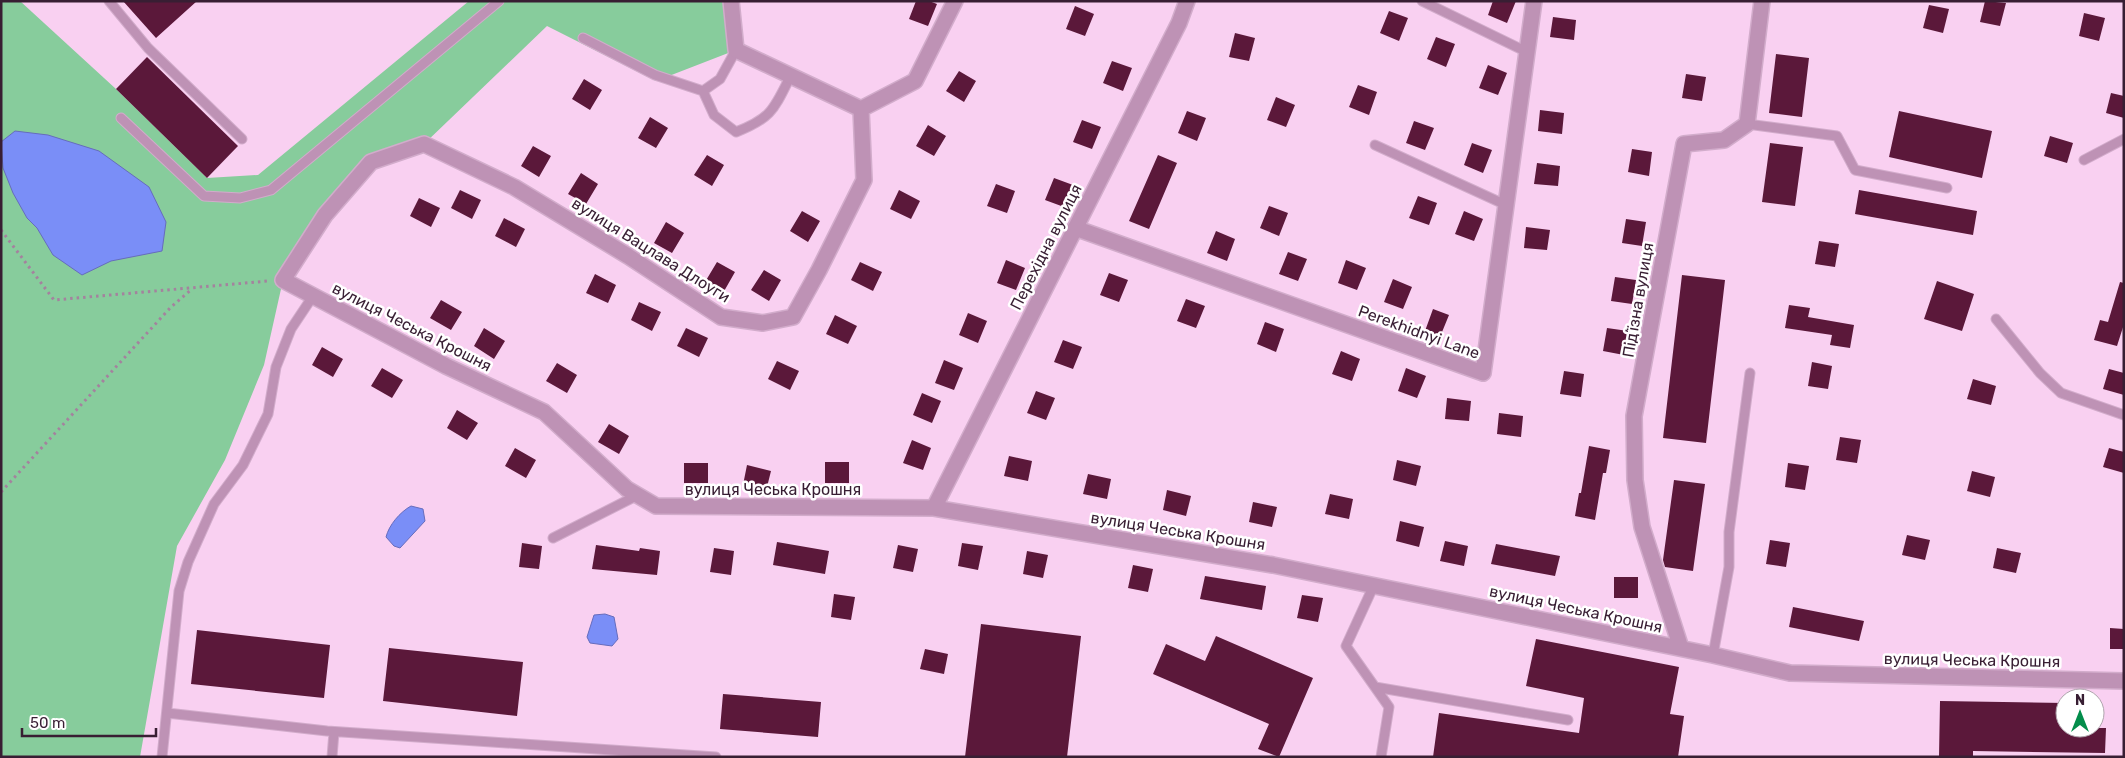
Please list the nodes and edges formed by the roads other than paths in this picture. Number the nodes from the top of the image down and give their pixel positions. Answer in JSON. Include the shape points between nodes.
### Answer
{"nodes":[{"id":1,"x":109,"y":1,"type":"edge"},
{"id":2,"x":498,"y":1,"type":"edge"},
{"id":3,"x":731,"y":1,"type":"edge"},
{"id":4,"x":955,"y":1,"type":"edge"},
{"id":5,"x":1187,"y":1,"type":"edge"},
{"id":6,"x":1422,"y":1,"type":"edge"},
{"id":7,"x":1534,"y":1,"type":"edge"},
{"id":8,"x":1762,"y":1,"type":"edge"},
{"id":9,"x":583,"y":38,"type":"dead end"},
{"id":10,"x":736,"y":50,"type":"junction"},
{"id":11,"x":1527,"y":52,"type":"junction"},
{"id":12,"x":791,"y":76,"type":"junction"},
{"id":13,"x":703,"y":91,"type":"junction"},
{"id":14,"x":861,"y":109,"type":"junction"},
{"id":15,"x":122,"y":118,"type":"dead end"},
{"id":16,"x":1747,"y":124,"type":"junction"},
{"id":17,"x":2124,"y":138,"type":"edge"},
{"id":18,"x":242,"y":139,"type":"dead end"},
{"id":19,"x":1375,"y":145,"type":"dead end"},
{"id":20,"x":2084,"y":160,"type":"dead end"},
{"id":21,"x":1947,"y":188,"type":"dead end"},
{"id":22,"x":1506,"y":204,"type":"junction"},
{"id":23,"x":1075,"y":228,"type":"junction"},
{"id":24,"x":283,"y":280,"type":"joint"},
{"id":25,"x":313,"y":296,"type":"junction"},
{"id":26,"x":1996,"y":319,"type":"dead end"},
{"id":27,"x":1750,"y":373,"type":"dead end"},
{"id":28,"x":2124,"y":415,"type":"edge"},
{"id":29,"x":638,"y":495,"type":"junction"},
{"id":30,"x":934,"y":508,"type":"junction"},
{"id":31,"x":553,"y":538,"type":"dead end"},
{"id":32,"x":1374,"y":585,"type":"junction"},
{"id":33,"x":1681,"y":648,"type":"junction"},
{"id":34,"x":1713,"y":655,"type":"junction"},
{"id":35,"x":2124,"y":681,"type":"edge"},
{"id":36,"x":1375,"y":687,"type":"junction"},
{"id":37,"x":167,"y":712,"type":"junction"},
{"id":38,"x":1568,"y":720,"type":"dead end"},
{"id":39,"x":334,"y":732,"type":"junction"},
{"id":40,"x":162,"y":757,"type":"edge"},
{"id":41,"x":332,"y":757,"type":"edge"},
{"id":42,"x":716,"y":757,"type":"edge"},
{"id":43,"x":1381,"y":757,"type":"edge"}],
"edges":[{"from":1,"to":18,"type":"lane","via":[[148,48]]},
{"from":2,"to":15,"type":"lane","via":[[270,190],[240,198],[204,196]]},
{"from":3,"to":10,"type":"street"},
{"from":4,"to":14,"type":"street","via":[[915,81]]},
{"from":5,"to":23,"type":"street","name":"Перехідна вулиця","via":[[1179,23]]},
{"from":6,"to":11,"type":"lane"},
{"from":7,"to":11,"type":"street","name":"Perekhidnyi Lane"},
{"from":8,"to":16,"type":"street"},
{"from":9,"to":13,"type":"lane","via":[[655,75]]},
{"from":10,"to":12,"type":"street"},
{"from":10,"to":13,"type":"lane","via":[[720,79]]},
{"from":11,"to":22,"type":"street","name":"Perekhidnyi Lane"},
{"from":12,"to":13,"type":"lane","via":[[775,108],[757,124],[736,132],[714,115]]},
{"from":12,"to":14,"type":"street"},
{"from":14,"to":24,"type":"street","name":"вулиця Вацлава Длоуги","via":[[864,180],[792,317],[764,323],[721,316],[514,188],[424,144],[371,162],[326,215]]},
{"from":16,"to":21,"type":"lane","via":[[1837,136],[1855,170]]},
{"from":16,"to":33,"type":"street","name":"Підʼїзна вулиця","via":[[1724,140],[1684,144],[1634,416],[1635,480],[1642,527]]},
{"from":17,"to":20,"type":"lane"},
{"from":19,"to":22,"type":"lane"},
{"from":22,"to":23,"type":"street","name":"Perekhidnyi Lane","via":[[1482,373]]},
{"from":23,"to":30,"type":"street","name":"Перехідна вулиця"},
{"from":24,"to":25,"type":"street","name":"вулиця Чеська Крошня"},
{"from":25,"to":29,"type":"street","name":"вулиця Чеська Крошня","via":[[446,366],[544,412]]},
{"from":25,"to":37,"type":"lane","via":[[291,329],[276,367],[268,414],[243,465],[214,504],[188,562],[178,591]]},
{"from":26,"to":28,"type":"lane","via":[[2040,373],[2061,393]]},
{"from":27,"to":34,"type":"lane","via":[[1729,532],[1729,567]]},
{"from":29,"to":30,"type":"street","name":"вулиця Чеська Крошня","via":[[656,506]]},
{"from":29,"to":31,"type":"lane"},
{"from":30,"to":32,"type":"street","name":"вулиця Чеська Крошня"},
{"from":32,"to":33,"type":"street","name":"вулиця Чеська Крошня"},
{"from":32,"to":36,"type":"lane","via":[[1346,646]]},
{"from":33,"to":34,"type":"street","name":"вулиця Чеська Крошня"},
{"from":34,"to":35,"type":"street","name":"вулиця Чеська Крошня","via":[[1790,673]]},
{"from":36,"to":38,"type":"lane"},
{"from":36,"to":43,"type":"lane","via":[[1389,707]]},
{"from":37,"to":39,"type":"lane"},
{"from":37,"to":40,"type":"lane"},
{"from":39,"to":41,"type":"lane"},
{"from":39,"to":42,"type":"lane"}]}
